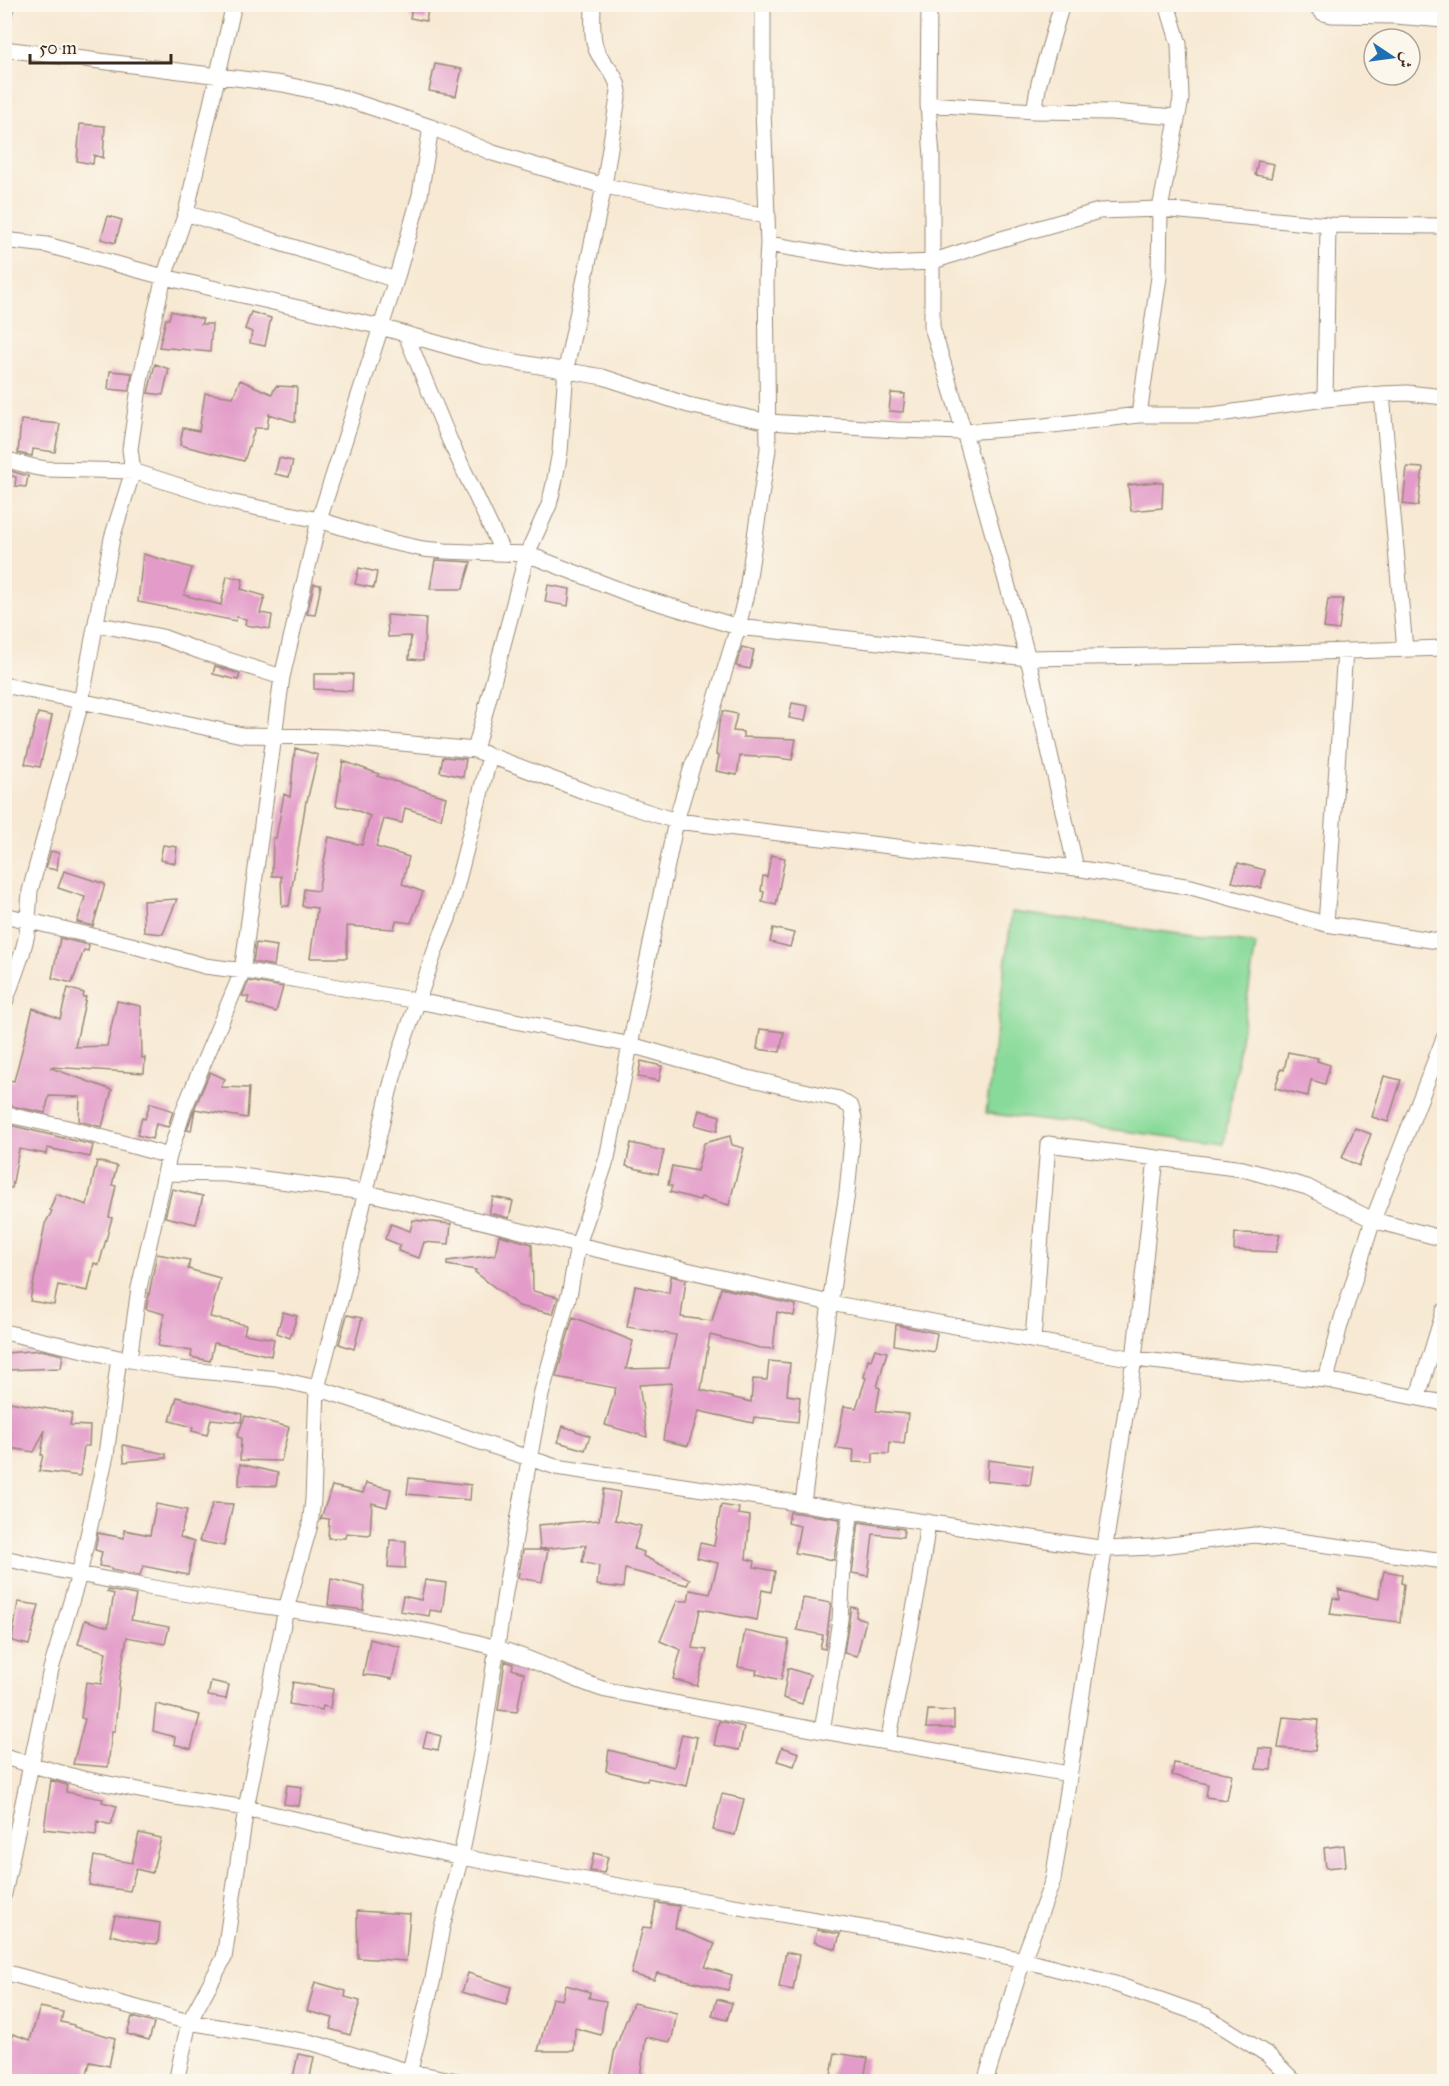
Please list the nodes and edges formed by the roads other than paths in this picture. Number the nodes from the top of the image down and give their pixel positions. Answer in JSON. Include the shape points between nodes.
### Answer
{"nodes":[{"id":1,"x":6,"y":4,"type":"edge"},
{"id":2,"x":234,"y":4,"type":"edge"},
{"id":3,"x":593,"y":4,"type":"edge"},
{"id":4,"x":763,"y":4,"type":"edge"},
{"id":5,"x":930,"y":4,"type":"edge"},
{"id":6,"x":1062,"y":4,"type":"edge"},
{"id":7,"x":1167,"y":4,"type":"edge"},
{"id":8,"x":1314,"y":4,"type":"edge"},
{"id":9,"x":1394,"y":10,"type":"edge"},
{"id":10,"x":4,"y":14,"type":"edge"},
{"id":11,"x":1444,"y":20,"type":"edge"},
{"id":12,"x":4,"y":49,"type":"edge"},
{"id":13,"x":219,"y":75,"type":"junction"},
{"id":14,"x":928,"y":104,"type":"junction"},
{"id":15,"x":1034,"y":111,"type":"junction"},
{"id":16,"x":1176,"y":117,"type":"junction"},
{"id":17,"x":431,"y":127,"type":"junction"},
{"id":18,"x":604,"y":186,"type":"junction"},
{"id":19,"x":1160,"y":208,"type":"junction"},
{"id":20,"x":186,"y":213,"type":"junction"},
{"id":21,"x":768,"y":216,"type":"junction"},
{"id":22,"x":1328,"y":225,"type":"junction"},
{"id":23,"x":1444,"y":226,"type":"edge"},
{"id":24,"x":4,"y":240,"type":"edge"},
{"id":25,"x":768,"y":244,"type":"junction"},
{"id":26,"x":931,"y":262,"type":"junction"},
{"id":27,"x":164,"y":277,"type":"junction"},
{"id":28,"x":396,"y":280,"type":"junction"},
{"id":29,"x":381,"y":327,"type":"junction"},
{"id":30,"x":406,"y":335,"type":"junction"},
{"id":31,"x":566,"y":369,"type":"junction"},
{"id":32,"x":1382,"y":394,"type":"junction"},
{"id":33,"x":1444,"y":397,"type":"edge"},
{"id":34,"x":1326,"y":399,"type":"junction"},
{"id":35,"x":1139,"y":415,"type":"junction"},
{"id":36,"x":769,"y":422,"type":"junction"},
{"id":37,"x":964,"y":432,"type":"junction"},
{"id":38,"x":4,"y":459,"type":"edge"},
{"id":39,"x":133,"y":471,"type":"junction"},
{"id":40,"x":319,"y":520,"type":"junction"},
{"id":41,"x":503,"y":553,"type":"junction"},
{"id":42,"x":527,"y":554,"type":"junction"},
{"id":43,"x":96,"y":624,"type":"junction"},
{"id":44,"x":738,"y":627,"type":"junction"},
{"id":45,"x":1444,"y":648,"type":"edge"},
{"id":46,"x":1405,"y":649,"type":"junction"},
{"id":47,"x":1345,"y":651,"type":"junction"},
{"id":48,"x":1028,"y":658,"type":"junction"},
{"id":49,"x":282,"y":677,"type":"junction"},
{"id":50,"x":4,"y":685,"type":"edge"},
{"id":51,"x":81,"y":702,"type":"junction"},
{"id":52,"x":274,"y":736,"type":"junction"},
{"id":53,"x":475,"y":750,"type":"junction"},
{"id":54,"x":490,"y":756,"type":"junction"},
{"id":55,"x":676,"y":821,"type":"junction"},
{"id":56,"x":1076,"y":868,"type":"junction"},
{"id":57,"x":4,"y":915,"type":"edge"},
{"id":58,"x":28,"y":920,"type":"junction"},
{"id":59,"x":1326,"y":924,"type":"junction"},
{"id":60,"x":1444,"y":942,"type":"edge"},
{"id":61,"x":242,"y":972,"type":"junction"},
{"id":62,"x":418,"y":1001,"type":"junction"},
{"id":63,"x":4,"y":1005,"type":"edge"},
{"id":64,"x":1444,"y":1038,"type":"edge"},
{"id":65,"x":631,"y":1045,"type":"junction"},
{"id":66,"x":4,"y":1114,"type":"edge"},
{"id":67,"x":169,"y":1156,"type":"junction"},
{"id":68,"x":1156,"y":1158,"type":"junction"},
{"id":69,"x":165,"y":1173,"type":"junction"},
{"id":70,"x":364,"y":1192,"type":"junction"},
{"id":71,"x":1373,"y":1220,"type":"junction"},
{"id":72,"x":1444,"y":1239,"type":"edge"},
{"id":73,"x":578,"y":1245,"type":"junction"},
{"id":74,"x":830,"y":1303,"type":"junction"},
{"id":75,"x":1444,"y":1311,"type":"edge"},
{"id":76,"x":4,"y":1332,"type":"edge"},
{"id":77,"x":1034,"y":1340,"type":"junction"},
{"id":78,"x":124,"y":1359,"type":"junction"},
{"id":79,"x":1134,"y":1359,"type":"junction"},
{"id":80,"x":1326,"y":1380,"type":"junction"},
{"id":81,"x":317,"y":1388,"type":"junction"},
{"id":82,"x":1418,"y":1396,"type":"junction"},
{"id":83,"x":1444,"y":1403,"type":"edge"},
{"id":84,"x":529,"y":1457,"type":"junction"},
{"id":85,"x":803,"y":1503,"type":"junction"},
{"id":86,"x":851,"y":1510,"type":"junction"},
{"id":87,"x":928,"y":1522,"type":"junction"},
{"id":88,"x":1106,"y":1549,"type":"junction"},
{"id":89,"x":4,"y":1558,"type":"edge"},
{"id":90,"x":1444,"y":1561,"type":"edge"},
{"id":91,"x":79,"y":1575,"type":"junction"},
{"id":92,"x":286,"y":1609,"type":"junction"},
{"id":93,"x":497,"y":1648,"type":"junction"},
{"id":94,"x":822,"y":1731,"type":"junction"},
{"id":95,"x":888,"y":1742,"type":"junction"},
{"id":96,"x":4,"y":1757,"type":"edge"},
{"id":97,"x":31,"y":1765,"type":"junction"},
{"id":98,"x":1069,"y":1774,"type":"junction"},
{"id":99,"x":246,"y":1808,"type":"junction"},
{"id":100,"x":461,"y":1857,"type":"junction"},
{"id":101,"x":4,"y":1894,"type":"edge"},
{"id":102,"x":1023,"y":1960,"type":"junction"},
{"id":103,"x":4,"y":1972,"type":"edge"},
{"id":104,"x":189,"y":2022,"type":"junction"},
{"id":105,"x":408,"y":2077,"type":"edge"},
{"id":106,"x":176,"y":2082,"type":"edge"},
{"id":107,"x":463,"y":2082,"type":"edge"},
{"id":108,"x":985,"y":2082,"type":"edge"},
{"id":109,"x":1295,"y":2082,"type":"edge"}],
"edges":[{"from":1,"to":10,"type":"street"},
{"from":2,"to":13,"type":"street"},
{"from":3,"to":18,"type":"street","via":[[594,42],[617,79],[619,91]]},
{"from":4,"to":21,"type":"street"},
{"from":5,"to":14,"type":"street"},
{"from":6,"to":15,"type":"street"},
{"from":7,"to":16,"type":"street","via":[[1179,44],[1180,99]]},
{"from":8,"to":9,"type":"street","via":[[1332,15]]},
{"from":9,"to":11,"type":"street"},
{"from":12,"to":13,"type":"street"},
{"from":13,"to":17,"type":"street","via":[[338,96]]},
{"from":13,"to":20,"type":"street"},
{"from":14,"to":15,"type":"street"},
{"from":14,"to":26,"type":"street"},
{"from":15,"to":16,"type":"street"},
{"from":16,"to":19,"type":"street"},
{"from":17,"to":18,"type":"street","via":[[494,153]]},
{"from":17,"to":28,"type":"street","via":[[420,195]]},
{"from":18,"to":21,"type":"street"},
{"from":18,"to":31,"type":"street"},
{"from":19,"to":22,"type":"street"},
{"from":19,"to":26,"type":"street","via":[[1099,211]]},
{"from":19,"to":35,"type":"street","via":[[1159,277]]},
{"from":20,"to":27,"type":"street"},
{"from":20,"to":28,"type":"street"},
{"from":21,"to":25,"type":"street"},
{"from":22,"to":23,"type":"street"},
{"from":22,"to":34,"type":"street"},
{"from":24,"to":27,"type":"street","via":[[47,245]]},
{"from":25,"to":26,"type":"street","via":[[887,264]]},
{"from":25,"to":36,"type":"street"},
{"from":26,"to":37,"type":"street","via":[[932,327]]},
{"from":27,"to":29,"type":"street"},
{"from":27,"to":39,"type":"street","via":[[140,381],[130,449]]},
{"from":28,"to":29,"type":"street"},
{"from":29,"to":30,"type":"street"},
{"from":29,"to":40,"type":"street"},
{"from":30,"to":31,"type":"street","via":[[482,356]]},
{"from":30,"to":41,"type":"street"},
{"from":31,"to":36,"type":"street","via":[[688,405]]},
{"from":31,"to":42,"type":"street","via":[[554,484]]},
{"from":32,"to":33,"type":"street"},
{"from":32,"to":34,"type":"street"},
{"from":32,"to":46,"type":"street"},
{"from":34,"to":35,"type":"street","via":[[1212,415]]},
{"from":35,"to":37,"type":"street"},
{"from":36,"to":37,"type":"street"},
{"from":36,"to":44,"type":"street","via":[[747,590]]},
{"from":37,"to":48,"type":"street"},
{"from":38,"to":39,"type":"street","via":[[46,469]]},
{"from":39,"to":40,"type":"street","via":[[229,502]]},
{"from":39,"to":43,"type":"street","via":[[112,538]]},
{"from":40,"to":41,"type":"street","via":[[423,549]]},
{"from":40,"to":49,"type":"street"},
{"from":41,"to":42,"type":"street"},
{"from":42,"to":44,"type":"street","via":[[630,594]]},
{"from":42,"to":53,"type":"street"},
{"from":43,"to":49,"type":"street","via":[[162,637]]},
{"from":43,"to":51,"type":"street"},
{"from":44,"to":48,"type":"street"},
{"from":44,"to":55,"type":"street"},
{"from":45,"to":46,"type":"street"},
{"from":46,"to":47,"type":"street"},
{"from":47,"to":48,"type":"street"},
{"from":47,"to":59,"type":"street"},
{"from":48,"to":56,"type":"street"},
{"from":49,"to":52,"type":"street"},
{"from":50,"to":51,"type":"street"},
{"from":51,"to":52,"type":"street","via":[[220,732]]},
{"from":51,"to":58,"type":"street","via":[[30,891]]},
{"from":52,"to":53,"type":"street","via":[[338,736]]},
{"from":52,"to":61,"type":"street"},
{"from":53,"to":54,"type":"street"},
{"from":54,"to":55,"type":"street"},
{"from":54,"to":62,"type":"street","via":[[448,919]]},
{"from":55,"to":56,"type":"street"},
{"from":55,"to":65,"type":"street"},
{"from":56,"to":59,"type":"street","via":[[1191,887]]},
{"from":57,"to":58,"type":"street"},
{"from":58,"to":61,"type":"street"},
{"from":58,"to":63,"type":"street","via":[[22,954]]},
{"from":59,"to":60,"type":"street"},
{"from":61,"to":62,"type":"street"},
{"from":61,"to":67,"type":"street","via":[[184,1109]]},
{"from":62,"to":65,"type":"street"},
{"from":62,"to":70,"type":"street","via":[[392,1081]]},
{"from":64,"to":71,"type":"street"},
{"from":65,"to":73,"type":"street","via":[[607,1158]]},
{"from":65,"to":74,"type":"street","via":[[839,1099],[851,1107],[854,1118],[847,1193]]},
{"from":66,"to":67,"type":"street"},
{"from":67,"to":69,"type":"street"},
{"from":68,"to":71,"type":"street","via":[[1280,1179]]},
{"from":68,"to":77,"type":"street","via":[[1048,1143]]},
{"from":68,"to":79,"type":"street"},
{"from":69,"to":70,"type":"street","via":[[226,1174]]},
{"from":69,"to":78,"type":"street"},
{"from":70,"to":73,"type":"street"},
{"from":70,"to":81,"type":"street"},
{"from":71,"to":72,"type":"street"},
{"from":71,"to":80,"type":"street"},
{"from":73,"to":74,"type":"street"},
{"from":73,"to":84,"type":"street","via":[[570,1291],[540,1395]]},
{"from":74,"to":77,"type":"street"},
{"from":74,"to":85,"type":"street"},
{"from":75,"to":82,"type":"street"},
{"from":76,"to":78,"type":"street"},
{"from":77,"to":79,"type":"street"},
{"from":78,"to":81,"type":"street"},
{"from":78,"to":91,"type":"street"},
{"from":79,"to":80,"type":"street"},
{"from":79,"to":88,"type":"street"},
{"from":80,"to":82,"type":"street"},
{"from":81,"to":84,"type":"street"},
{"from":81,"to":92,"type":"street","via":[[311,1517]]},
{"from":82,"to":83,"type":"street"},
{"from":84,"to":85,"type":"street","via":[[556,1467]]},
{"from":84,"to":93,"type":"street"},
{"from":85,"to":86,"type":"street"},
{"from":86,"to":87,"type":"street"},
{"from":86,"to":94,"type":"street","via":[[840,1620]]},
{"from":87,"to":88,"type":"street"},
{"from":87,"to":95,"type":"street"},
{"from":88,"to":90,"type":"street","via":[[1255,1535]]},
{"from":88,"to":98,"type":"street"},
{"from":89,"to":91,"type":"street"},
{"from":91,"to":92,"type":"street"},
{"from":91,"to":97,"type":"street","via":[[51,1669]]},
{"from":92,"to":93,"type":"street","via":[[395,1626]]},
{"from":92,"to":99,"type":"street"},
{"from":93,"to":94,"type":"street","via":[[606,1690]]},
{"from":93,"to":100,"type":"street"},
{"from":94,"to":95,"type":"street"},
{"from":95,"to":98,"type":"street"},
{"from":96,"to":97,"type":"street"},
{"from":97,"to":99,"type":"street","via":[[79,1778]]},
{"from":97,"to":101,"type":"street"},
{"from":98,"to":102,"type":"street","via":[[1053,1880]]},
{"from":99,"to":100,"type":"street"},
{"from":99,"to":104,"type":"street","via":[[224,1958]]},
{"from":100,"to":102,"type":"street","via":[[916,1936]]},
{"from":100,"to":105,"type":"street"},
{"from":102,"to":108,"type":"street"},
{"from":102,"to":109,"type":"street","via":[[1115,1984],[1206,2016],[1268,2055]]},
{"from":103,"to":104,"type":"street"},
{"from":104,"to":105,"type":"street","via":[[313,2043]]},
{"from":104,"to":106,"type":"street"},
{"from":105,"to":107,"type":"street"}]}
